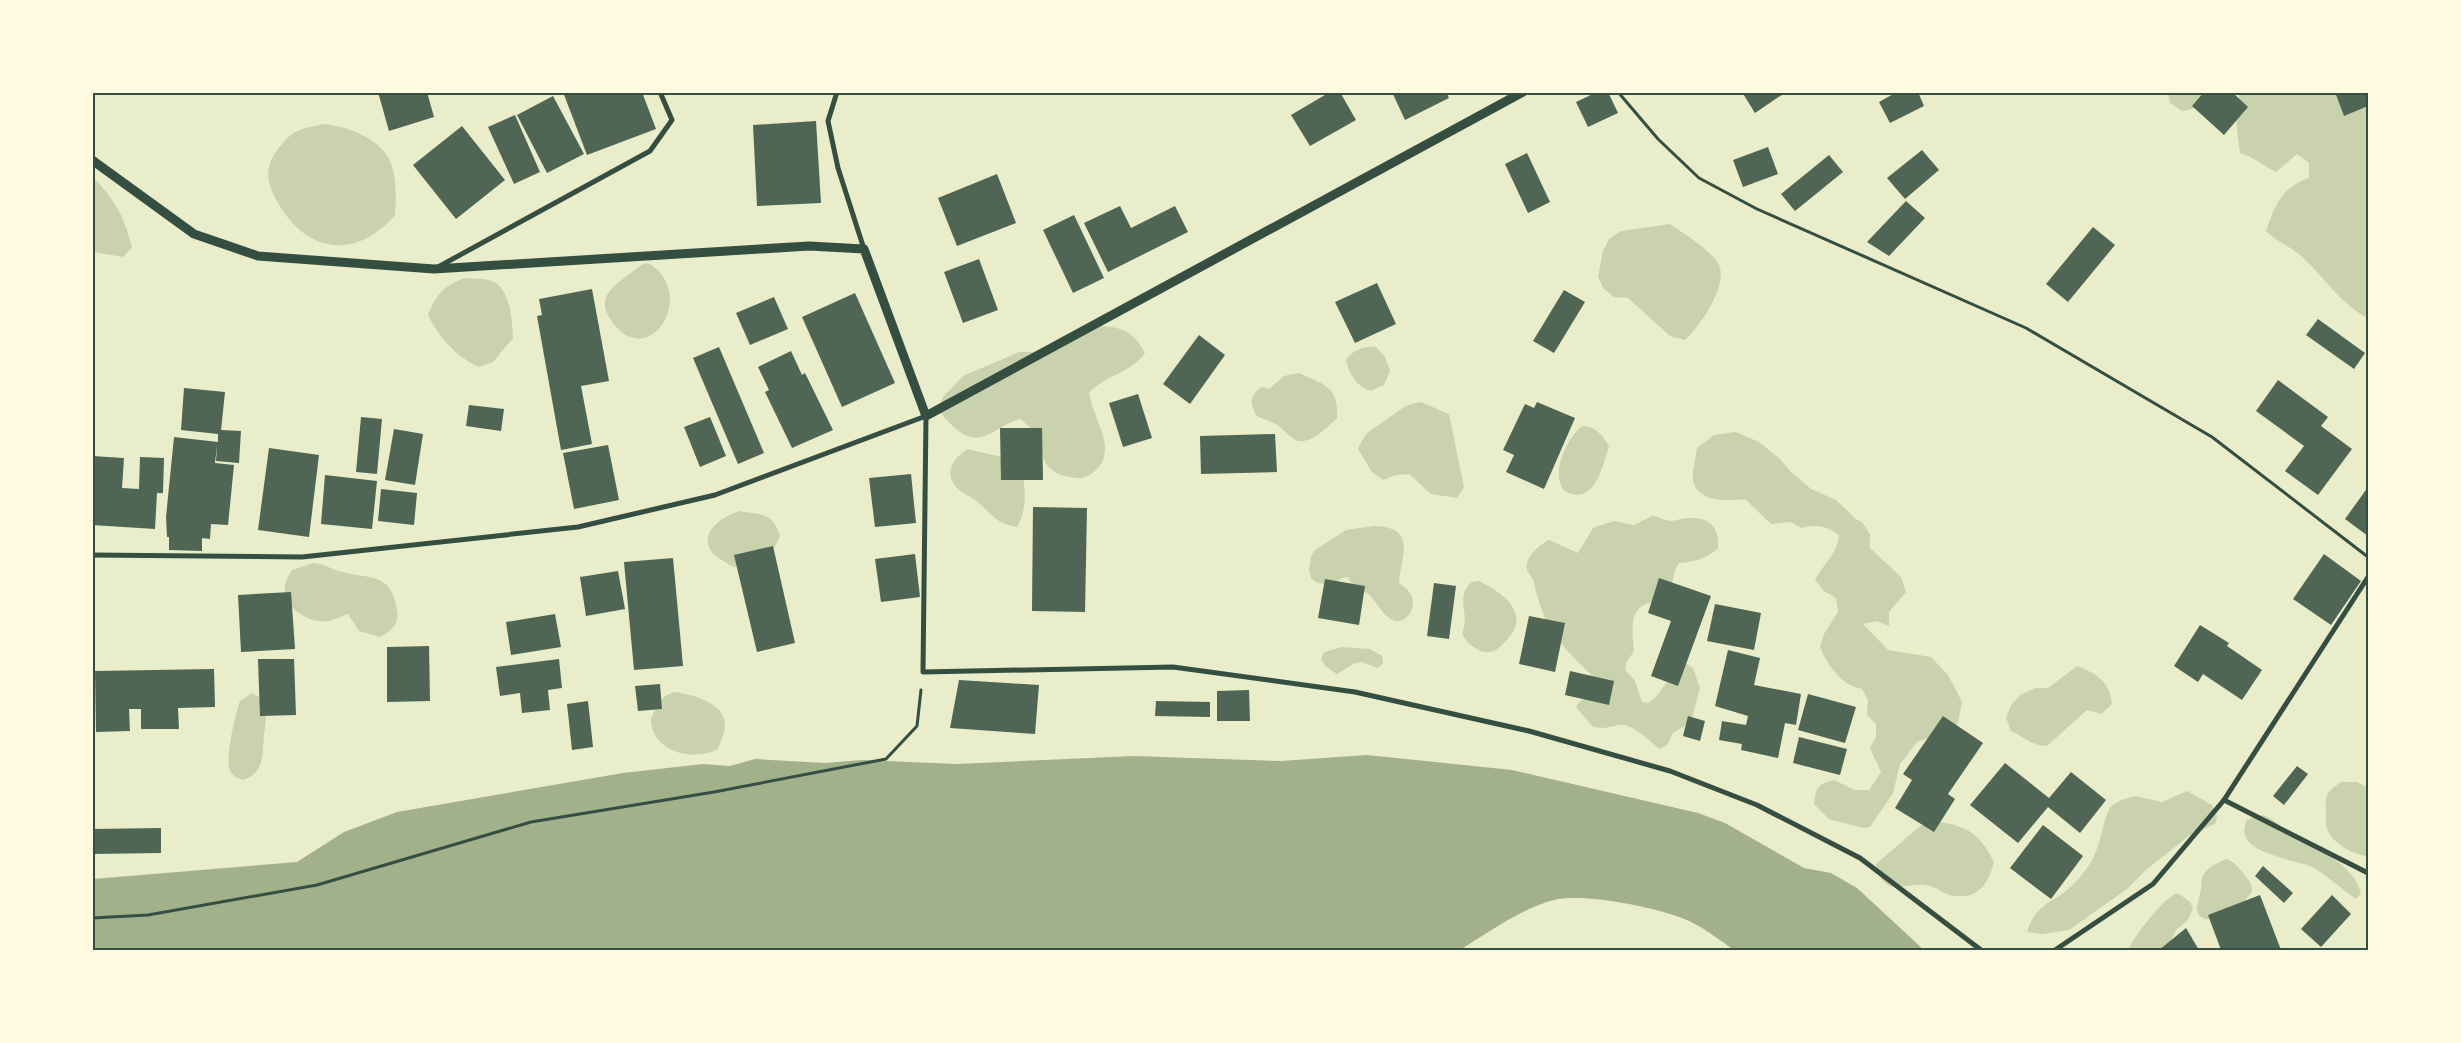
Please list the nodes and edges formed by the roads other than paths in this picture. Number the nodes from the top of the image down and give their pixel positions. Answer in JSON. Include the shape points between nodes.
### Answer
{"nodes":[{"id":1,"x":660,"y":92,"type":"edge"},
{"id":2,"x":837,"y":92,"type":"edge"},
{"id":3,"x":1523,"y":92,"type":"edge"},
{"id":4,"x":92,"y":160,"type":"edge"},
{"id":5,"x":864,"y":249,"type":"junction"},
{"id":6,"x":434,"y":269,"type":"junction"},
{"id":7,"x":926,"y":416,"type":"junction"},
{"id":8,"x":92,"y":555,"type":"edge"},
{"id":9,"x":2368,"y":577,"type":"edge"},
{"id":10,"x":2224,"y":800,"type":"junction"},
{"id":11,"x":2368,"y":873,"type":"edge"},
{"id":12,"x":1981,"y":950,"type":"edge"},
{"id":13,"x":2055,"y":950,"type":"edge"}],
"edges":[{"from":1,"to":6,"type":"street","via":[[672,120],[650,151]]},
{"from":2,"to":5,"type":"street","via":[[828,120],[838,168]]},
{"from":3,"to":7,"type":"street"},
{"from":4,"to":6,"type":"street","via":[[194,234],[258,256]]},
{"from":5,"to":6,"type":"street","via":[[809,246]]},
{"from":5,"to":7,"type":"street"},
{"from":7,"to":8,"type":"street","via":[[715,495],[578,527],[302,557]]},
{"from":7,"to":12,"type":"street","via":[[923,672],[1173,667],[1355,692],[1529,731],[1670,771],[1757,805],[1860,858]]},
{"from":9,"to":10,"type":"street"},
{"from":10,"to":11,"type":"street"},
{"from":10,"to":13,"type":"street","via":[[2153,884]]}]}
